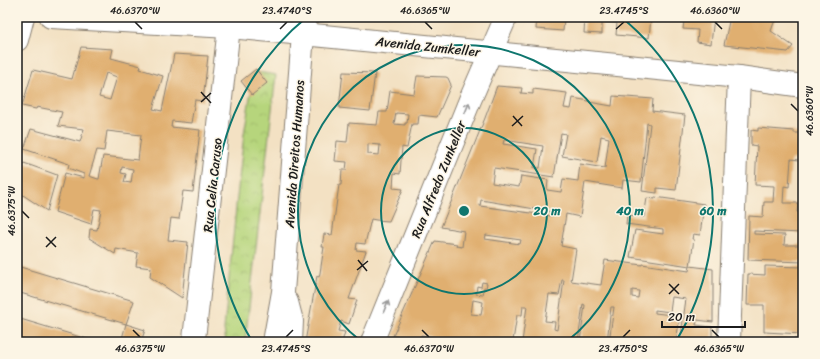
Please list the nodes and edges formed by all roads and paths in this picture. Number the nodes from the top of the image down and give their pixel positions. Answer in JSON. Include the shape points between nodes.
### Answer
{"nodes":[{"id":1,"x":23,"y":17,"type":"edge"},
{"id":2,"x":51,"y":17,"type":"edge"},
{"id":3,"x":506,"y":17,"type":"edge"},
{"id":4,"x":304,"y":26,"type":"edge"},
{"id":5,"x":229,"y":27,"type":"junction"},
{"id":6,"x":17,"y":40,"type":"edge"},
{"id":7,"x":491,"y":52,"type":"junction"},
{"id":8,"x":739,"y":76,"type":"junction"},
{"id":9,"x":803,"y":86,"type":"edge"},
{"id":10,"x":283,"y":292,"type":"junction"},
{"id":11,"x":196,"y":342,"type":"edge"},
{"id":12,"x":274,"y":342,"type":"edge"},
{"id":13,"x":291,"y":342,"type":"edge"},
{"id":14,"x":372,"y":342,"type":"edge"},
{"id":15,"x":728,"y":342,"type":"edge"}],
"edges":[{"from":1,"to":6,"type":"street"},
{"from":2,"to":5,"type":"street","name":"Avenida Zumkeller"},
{"from":3,"to":7,"type":"street","name":"Rua Alfredo Zunkeller"},
{"from":4,"to":5,"type":"street","name":"Avenida Zumkeller"},
{"from":4,"to":7,"type":"street","name":"Avenida Zumkeller"},
{"from":4,"to":10,"type":"street","name":"Avenida Direitos Humanos"},
{"from":5,"to":11,"type":"street","name":"Rua Celia Caruso","via":[[194,339]]},
{"from":7,"to":8,"type":"street","name":"Avenida Zumkeller"},
{"from":14,"to":7,"type":"street","name":"Rua Alfredo Zunkeller","one_way":true},
{"from":8,"to":9,"type":"street","name":"Avenida Zumkeller"},
{"from":8,"to":15,"type":"street"},
{"from":10,"to":12,"type":"street","name":"Avenida Direitos Humanos"},
{"from":10,"to":13,"type":"street","name":"Avenida Direitos Humanos","via":[[292,321]]}]}
